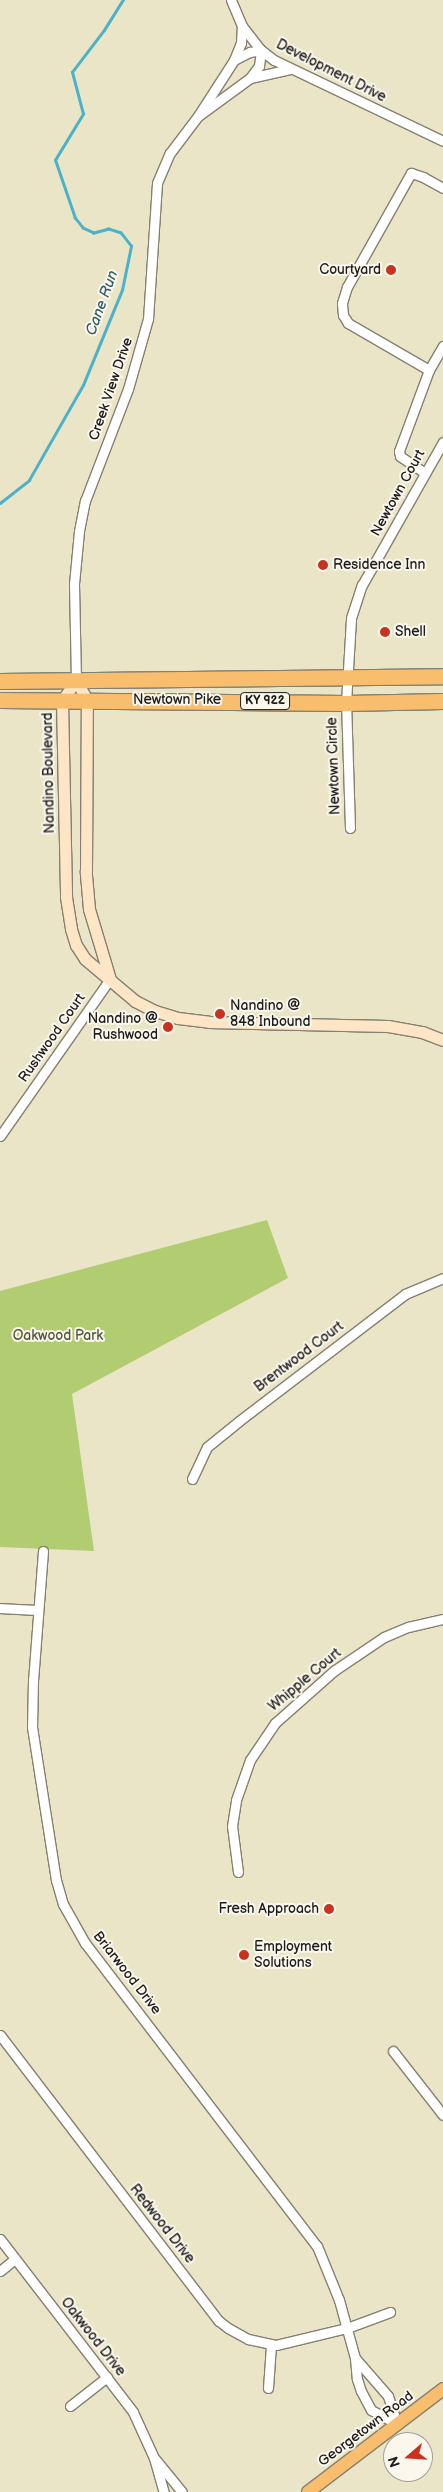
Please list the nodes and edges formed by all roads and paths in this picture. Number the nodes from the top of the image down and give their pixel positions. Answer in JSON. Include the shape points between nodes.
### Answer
{"nodes":[{"id":1,"x":231,"y":0,"type":"edge"},
{"id":2,"x":242,"y":26,"type":"junction"},
{"id":3,"x":261,"y":50,"type":"junction"},
{"id":4,"x":234,"y":60,"type":"junction"},
{"id":5,"x":290,"y":69,"type":"junction"},
{"id":6,"x":250,"y":78,"type":"junction"},
{"id":7,"x":198,"y":116,"type":"junction"},
{"id":8,"x":443,"y":141,"type":"edge"},
{"id":9,"x":443,"y":188,"type":"edge"},
{"id":10,"x":443,"y":346,"type":"edge"},
{"id":11,"x":429,"y":370,"type":"junction"},
{"id":12,"x":443,"y":442,"type":"edge"},
{"id":13,"x":426,"y":473,"type":"junction"},
{"id":14,"x":443,"y":676,"type":"edge"},
{"id":15,"x":347,"y":677,"type":"junction"},
{"id":16,"x":0,"y":680,"type":"edge"},
{"id":17,"x":76,"y":680,"type":"junction"},
{"id":18,"x":0,"y":700,"type":"edge"},
{"id":19,"x":87,"y":700,"type":"junction"},
{"id":20,"x":62,"y":701,"type":"junction"},
{"id":21,"x":395,"y":701,"type":"junction"},
{"id":22,"x":443,"y":701,"type":"edge"},
{"id":23,"x":346,"y":703,"type":"junction"},
{"id":24,"x":443,"y":707,"type":"edge"},
{"id":25,"x":350,"y":828,"type":"dead end"},
{"id":26,"x":110,"y":979,"type":"junction"},
{"id":27,"x":443,"y":1040,"type":"edge"},
{"id":28,"x":0,"y":1136,"type":"edge"},
{"id":29,"x":443,"y":1278,"type":"edge"},
{"id":30,"x":192,"y":1479,"type":"dead end"},
{"id":31,"x":43,"y":1551,"type":"dead end"},
{"id":32,"x":0,"y":1608,"type":"edge"},
{"id":33,"x":37,"y":1610,"type":"junction"},
{"id":34,"x":443,"y":1619,"type":"edge"},
{"id":35,"x":238,"y":1872,"type":"dead end"},
{"id":36,"x":0,"y":2035,"type":"edge"},
{"id":37,"x":393,"y":2051,"type":"dead end"},
{"id":38,"x":442,"y":2110,"type":"edge"},
{"id":39,"x":0,"y":2239,"type":"edge"},
{"id":40,"x":15,"y":2259,"type":"junction"},
{"id":41,"x":0,"y":2272,"type":"edge"},
{"id":42,"x":390,"y":2312,"type":"dead end"},
{"id":43,"x":347,"y":2328,"type":"junction"},
{"id":44,"x":271,"y":2345,"type":"junction"},
{"id":45,"x":355,"y":2358,"type":"junction"},
{"id":46,"x":107,"y":2377,"type":"junction"},
{"id":47,"x":268,"y":2388,"type":"dead end"},
{"id":48,"x":443,"y":2389,"type":"edge"},
{"id":49,"x":70,"y":2406,"type":"dead end"},
{"id":50,"x":397,"y":2424,"type":"junction"},
{"id":51,"x":154,"y":2458,"type":"junction"},
{"id":52,"x":164,"y":2492,"type":"edge"},
{"id":53,"x":182,"y":2492,"type":"edge"},
{"id":54,"x":308,"y":2492,"type":"edge"}],
"edges":[{"from":1,"to":2,"type":"street","name":"Development Drive"},
{"from":2,"to":3,"type":"street","name":"Development Drive"},
{"from":2,"to":4,"type":"street","name":"Creek View Drive","via":[[242,43]]},
{"from":3,"to":4,"type":"street"},
{"from":3,"to":5,"type":"street","name":"Development Drive"},
{"from":3,"to":6,"type":"street","name":"Creek View Drive","via":[[259,66]]},
{"from":4,"to":7,"type":"street","name":"Creek View Drive"},
{"from":5,"to":6,"type":"street","name":"Creek View Drive"},
{"from":5,"to":8,"type":"street","name":"Development Drive"},
{"from":6,"to":7,"type":"street","name":"Creek View Drive"},
{"from":7,"to":17,"type":"street","name":"Creek View Drive","via":[[170,153],[157,184],[148,319],[128,390],[85,501],[75,556]]},
{"from":9,"to":11,"type":"street","via":[[411,174],[347,287],[342,303],[348,323]]},
{"from":10,"to":11,"type":"street"},
{"from":11,"to":13,"type":"street","via":[[399,451],[400,456]]},
{"from":12,"to":13,"type":"street","name":"Newtown Court"},
{"from":13,"to":15,"type":"street","name":"Newtown Court","via":[[355,602],[348,631]]},
{"from":14,"to":15,"type":"highway","name":"Newtown Pike","number":"KY 922"},
{"from":15,"to":17,"type":"highway","name":"Newtown Pike","number":"KY 922"},
{"from":15,"to":23,"type":"street","name":"Newtown Court"},
{"from":16,"to":17,"type":"highway","name":"Newtown Pike","number":"KY 922"},
{"from":17,"to":19,"type":"street"},
{"from":17,"to":20,"type":"street","name":"Nandino Boulevard"},
{"from":18,"to":20,"type":"highway","name":"Newtown Pike","number":"KY 922"},
{"from":19,"to":20,"type":"highway","name":"Newtown Pike","number":"KY 922"},
{"from":19,"to":23,"type":"highway","name":"Newtown Pike","number":"KY 922"},
{"from":19,"to":26,"type":"street","via":[[87,893],[92,922]]},
{"from":20,"to":26,"type":"street","name":"Nandino Boulevard","via":[[68,916],[81,953]]},
{"from":21,"to":22,"type":"highway","name":"Newtown Pike","number":"KY 922"},
{"from":21,"to":23,"type":"highway","name":"Newtown Pike","number":"KY 922"},
{"from":21,"to":24,"type":"highway"},
{"from":23,"to":25,"type":"street","name":"Newtown Circle"},
{"from":26,"to":27,"type":"street","name":"Nandino Boulevard","via":[[135,1001],[178,1018],[209,1022],[388,1026],[422,1032]]},
{"from":26,"to":28,"type":"street","name":"Rushwood Court"},
{"from":29,"to":30,"type":"street","name":"Brentwood Court","via":[[405,1294],[239,1420],[207,1447]]},
{"from":31,"to":33,"type":"street","name":"Briarwood Drive"},
{"from":32,"to":33,"type":"street"},
{"from":33,"to":43,"type":"street","name":"Briarwood Drive","via":[[32,1727],[56,1880],[63,1904],[86,1943],[313,2239],[330,2273]]},
{"from":34,"to":35,"type":"street","name":"Whipple Court","via":[[408,1627],[384,1637],[335,1670],[275,1723],[250,1760],[236,1800],[232,1826]]},
{"from":36,"to":44,"type":"street","name":"Redwood Drive","via":[[220,2321],[237,2334]]},
{"from":37,"to":38,"type":"street"},
{"from":39,"to":40,"type":"street","name":"Oakwood Drive"},
{"from":40,"to":41,"type":"street"},
{"from":40,"to":46,"type":"street","name":"Oakwood Drive"},
{"from":42,"to":43,"type":"street"},
{"from":43,"to":44,"type":"street"},
{"from":43,"to":45,"type":"street","name":"Briarwood Drive"},
{"from":44,"to":47,"type":"street"},
{"from":45,"to":50,"type":"street","name":"Briarwood Drive","via":[[388,2396]]},
{"from":45,"to":50,"type":"street","name":"Briarwood Drive","via":[[356,2379],[368,2406]]},
{"from":46,"to":49,"type":"street"},
{"from":46,"to":51,"type":"street","name":"Oakwood Drive","via":[[133,2412]]},
{"from":48,"to":50,"type":"main road","name":"Georgetown Road"},
{"from":50,"to":54,"type":"main road","name":"Georgetown Road"},
{"from":51,"to":52,"type":"street","name":"Oakwood Drive"},
{"from":51,"to":53,"type":"street","name":"Oakwood Drive"}]}
